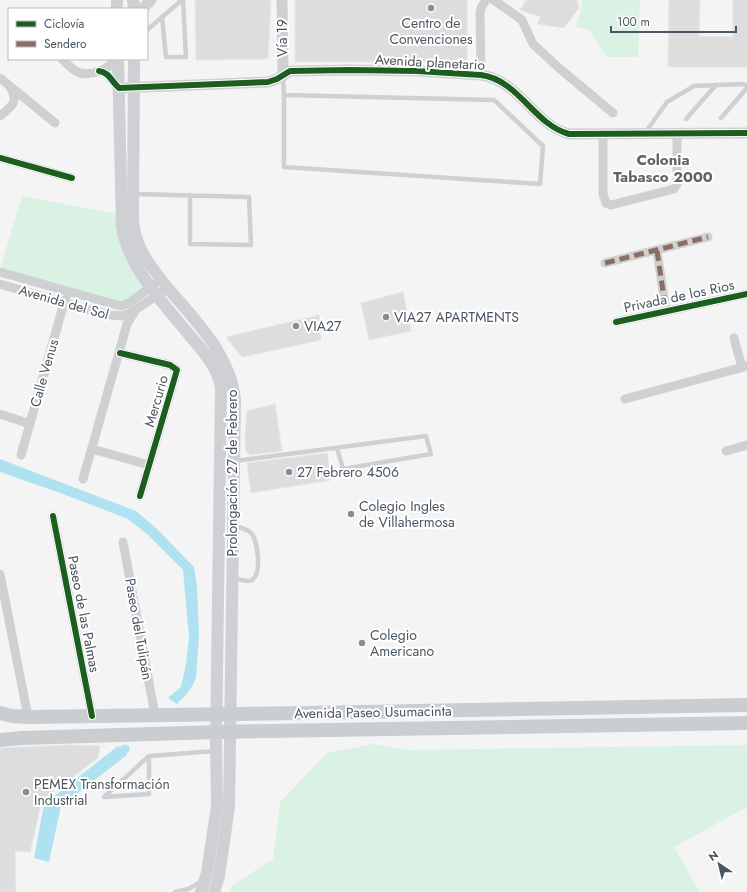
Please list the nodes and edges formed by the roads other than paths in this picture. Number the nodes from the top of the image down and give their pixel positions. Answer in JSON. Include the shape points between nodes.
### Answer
{"nodes":[{"id":1,"x":151,"y":0,"type":"edge"},
{"id":2,"x":183,"y":0,"type":"edge"},
{"id":3,"x":282,"y":0,"type":"edge"},
{"id":4,"x":289,"y":0,"type":"edge"},
{"id":5,"x":486,"y":0,"type":"edge"},
{"id":6,"x":494,"y":0,"type":"edge"},
{"id":7,"x":143,"y":8,"type":"edge"},
{"id":8,"x":162,"y":18,"type":"junction"},
{"id":9,"x":148,"y":29,"type":"edge"},
{"id":10,"x":63,"y":60,"type":"edge"},
{"id":11,"x":116,"y":60,"type":"edge"},
{"id":12,"x":117,"y":60,"type":"edge"},
{"id":13,"x":134,"y":60,"type":"edge"},
{"id":14,"x":99,"y":72,"type":"junction"},
{"id":15,"x":285,"y":74,"type":"junction"},
{"id":16,"x":481,"y":75,"type":"junction"},
{"id":17,"x":0,"y":78,"type":"edge"},
{"id":18,"x":9,"y":85,"type":"junction"},
{"id":19,"x":716,"y":85,"type":"junction"},
{"id":20,"x":747,"y":87,"type":"edge"},
{"id":21,"x":119,"y":88,"type":"junction"},
{"id":22,"x":134,"y":88,"type":"junction"},
{"id":23,"x":284,"y":96,"type":"junction"},
{"id":24,"x":612,"y":114,"type":"dead end"},
{"id":25,"x":0,"y":116,"type":"edge"},
{"id":26,"x":721,"y":118,"type":"dead end"},
{"id":27,"x":686,"y":119,"type":"dead end"},
{"id":28,"x":55,"y":122,"type":"dead end"},
{"id":29,"x":747,"y":133,"type":"edge"},
{"id":30,"x":603,"y":134,"type":"junction"},
{"id":31,"x":644,"y":134,"type":"junction"},
{"id":32,"x":677,"y":134,"type":"junction"},
{"id":33,"x":0,"y":158,"type":"edge"},
{"id":34,"x":72,"y":178,"type":"dead end"},
{"id":35,"x":133,"y":194,"type":"junction"},
{"id":36,"x":190,"y":195,"type":"junction"},
{"id":37,"x":708,"y":237,"type":"dead end"},
{"id":38,"x":657,"y":251,"type":"junction"},
{"id":39,"x":605,"y":263,"type":"dead end"},
{"id":40,"x":2,"y":273,"type":"edge"},
{"id":41,"x":165,"y":284,"type":"junction"},
{"id":42,"x":0,"y":285,"type":"edge"},
{"id":43,"x":154,"y":291,"type":"junction"},
{"id":44,"x":70,"y":292,"type":"junction"},
{"id":45,"x":747,"y":294,"type":"edge"},
{"id":46,"x":64,"y":303,"type":"junction"},
{"id":47,"x":126,"y":304,"type":"junction"},
{"id":48,"x":666,"y":311,"type":"junction"},
{"id":49,"x":126,"y":320,"type":"junction"},
{"id":50,"x":616,"y":322,"type":"dead end"},
{"id":51,"x":734,"y":338,"type":"dead end"},
{"id":52,"x":120,"y":353,"type":"junction"},
{"id":53,"x":745,"y":367,"type":"edge"},
{"id":54,"x":625,"y":399,"type":"dead end"},
{"id":55,"x":0,"y":414,"type":"edge"},
{"id":56,"x":30,"y":424,"type":"junction"},
{"id":57,"x":747,"y":445,"type":"edge"},
{"id":58,"x":337,"y":448,"type":"junction"},
{"id":59,"x":92,"y":449,"type":"junction"},
{"id":60,"x":726,"y":451,"type":"dead end"},
{"id":61,"x":21,"y":455,"type":"dead end"},
{"id":62,"x":234,"y":462,"type":"junction"},
{"id":63,"x":149,"y":465,"type":"junction"},
{"id":64,"x":83,"y":479,"type":"dead end"},
{"id":65,"x":140,"y":496,"type":"dead end"},
{"id":66,"x":53,"y":516,"type":"dead end"},
{"id":67,"x":233,"y":525,"type":"junction"},
{"id":68,"x":123,"y":542,"type":"dead end"},
{"id":69,"x":0,"y":574,"type":"edge"},
{"id":70,"x":232,"y":577,"type":"junction"},
{"id":71,"x":747,"y":705,"type":"edge"},
{"id":72,"x":0,"y":713,"type":"edge"},
{"id":73,"x":223,"y":714,"type":"junction"},
{"id":74,"x":155,"y":715,"type":"junction"},
{"id":75,"x":92,"y":716,"type":"junction"},
{"id":76,"x":28,"y":717,"type":"junction"},
{"id":77,"x":747,"y":723,"type":"edge"},
{"id":78,"x":223,"y":732,"type":"junction"},
{"id":79,"x":0,"y":740,"type":"edge"},
{"id":80,"x":216,"y":751,"type":"junction"},
{"id":81,"x":149,"y":756,"type":"junction"},
{"id":82,"x":205,"y":880,"type":"junction"},
{"id":83,"x":175,"y":892,"type":"edge"},
{"id":84,"x":201,"y":892,"type":"edge"},
{"id":85,"x":214,"y":892,"type":"edge"}],
"edges":[{"from":1,"to":7,"type":"street"},
{"from":2,"to":8,"type":"lane"},
{"from":2,"to":8,"type":"lane","via":[[186,57],[166,57]]},
{"from":3,"to":15,"type":"street","name":"Vía 19"},
{"from":4,"to":15,"type":"street","name":"Vía 19"},
{"from":5,"to":16,"type":"street","name":"Avenida planetario","via":[[480,12]]},
{"from":6,"to":24,"type":"street","via":[[522,20],[533,44]]},
{"from":8,"to":9,"type":"lane"},
{"from":10,"to":14,"type":"street","via":[[78,72]]},
{"from":11,"to":14,"type":"street"},
{"from":12,"to":21,"type":"main road","name":"Prolongación 27 de Febrero"},
{"from":13,"to":22,"type":"main road","name":"Prolongación 27 de Febrero"},
{"from":14,"to":21,"type":"street","via":[[109,75]]},
{"from":15,"to":16,"type":"street","name":"Avenida planetario","via":[[350,70]]},
{"from":15,"to":22,"type":"street","name":"Avenida planetario","via":[[277,80],[268,82]]},
{"from":15,"to":23,"type":"lane"},
{"from":16,"to":30,"type":"street","name":"Avenida planetario","via":[[504,84],[540,118],[559,130],[573,135]]},
{"from":17,"to":18,"type":"street"},
{"from":18,"to":25,"type":"street","via":[[14,101]]},
{"from":18,"to":28,"type":"street"},
{"from":19,"to":20,"type":"lane","via":[[743,84]]},
{"from":19,"to":27,"type":"lane"},
{"from":19,"to":31,"type":"lane","via":[[694,86],[667,102]]},
{"from":20,"to":26,"type":"lane"},
{"from":21,"to":22,"type":"street","name":"Avenida planetario"},
{"from":21,"to":43,"type":"main road","name":"Prolongación 27 de Febrero","via":[[123,234],[130,254]]},
{"from":22,"to":35,"type":"main road","name":"Prolongación 27 de Febrero"},
{"from":23,"to":23,"type":"lane","via":[[284,167],[540,184],[542,146],[494,100]]},
{"from":29,"to":32,"type":"street","name":"Avenida planetario"},
{"from":30,"to":31,"type":"street","name":"Avenida planetario"},
{"from":30,"to":32,"type":"street","via":[[603,194],[606,203],[611,205],[674,189],[677,185]]},
{"from":31,"to":32,"type":"street","name":"Avenida planetario"},
{"from":33,"to":34,"type":"street"},
{"from":35,"to":36,"type":"lane"},
{"from":35,"to":41,"type":"main road","name":"Prolongación 27 de Febrero","via":[[134,232],[146,259]]},
{"from":36,"to":36,"type":"lane","via":[[249,197],[251,244],[190,244]]},
{"from":37,"to":38,"type":"street"},
{"from":38,"to":39,"type":"street"},
{"from":38,"to":48,"type":"street"},
{"from":40,"to":42,"type":"street"},
{"from":40,"to":44,"type":"street","name":"Avenida del Sol"},
{"from":41,"to":43,"type":"street","name":"Avenida del Sol"},
{"from":41,"to":62,"type":"main road","name":"Prolongación 27 de Febrero","via":[[208,337],[231,377],[235,400]]},
{"from":42,"to":46,"type":"street","name":"Avenida del Sol"},
{"from":43,"to":47,"type":"street","name":"Avenida del Sol"},
{"from":43,"to":49,"type":"street","name":"Avenida del Sol"},
{"from":43,"to":73,"type":"main road","name":"Prolongación 27 de Febrero","via":[[210,360],[221,387]]},
{"from":44,"to":46,"type":"street","name":"Calle Venus"},
{"from":44,"to":47,"type":"street","name":"Avenida del Sol","via":[[117,305]]},
{"from":45,"to":48,"type":"street","name":"Privada de los Rios"},
{"from":46,"to":49,"type":"street","name":"Avenida del Sol","via":[[119,316]]},
{"from":46,"to":56,"type":"street","name":"Calle Venus"},
{"from":47,"to":49,"type":"street"},
{"from":48,"to":50,"type":"street","name":"Privada de los Rios"},
{"from":49,"to":52,"type":"street"},
{"from":51,"to":53,"type":"street"},
{"from":52,"to":59,"type":"street"},
{"from":52,"to":63,"type":"street","name":"Mercurio","via":[[170,365],[176,370]]},
{"from":53,"to":54,"type":"street"},
{"from":55,"to":56,"type":"street"},
{"from":56,"to":61,"type":"street","name":"Calle Venus"},
{"from":57,"to":60,"type":"street"},
{"from":58,"to":58,"type":"lane","via":[[426,436],[431,454],[343,468]]},
{"from":58,"to":62,"type":"lane"},
{"from":59,"to":63,"type":"street"},
{"from":59,"to":64,"type":"street"},
{"from":62,"to":67,"type":"main road","name":"Prolongación 27 de Febrero"},
{"from":63,"to":65,"type":"street","name":"Mercurio"},
{"from":66,"to":75,"type":"street","name":"Paseo de las Palmas"},
{"from":67,"to":70,"type":"main road","name":"Prolongación 27 de Febrero"},
{"from":67,"to":70,"type":"lane","via":[[250,531],[254,538],[258,564],[257,574],[252,580],[246,582]]},
{"from":68,"to":74,"type":"street","name":"Paseo del Tulipán"},
{"from":69,"to":76,"type":"street"},
{"from":70,"to":73,"type":"main road","name":"Prolongación 27 de Febrero"},
{"from":71,"to":73,"type":"main road","name":"Avenida Paseo Usumacinta"},
{"from":72,"to":76,"type":"main road","name":"Avenida Paseo Usumacinta"},
{"from":73,"to":74,"type":"main road","name":"Avenida Paseo Usumacinta"},
{"from":73,"to":78,"type":"main road","name":"Prolongación 27 de Febrero"},
{"from":74,"to":75,"type":"main road","name":"Avenida Paseo Usumacinta"},
{"from":75,"to":76,"type":"main road","name":"Avenida Paseo Usumacinta"},
{"from":77,"to":78,"type":"main road","name":"Avenida Paseo Usumacinta"},
{"from":78,"to":79,"type":"main road","name":"Avenida Paseo Usumacinta"},
{"from":78,"to":80,"type":"main road","name":"Prolongación 27 de Febrero"},
{"from":78,"to":85,"type":"main road","name":"Prolongación 27 de Febrero","via":[[229,807],[219,876]]},
{"from":80,"to":81,"type":"lane"},
{"from":80,"to":82,"type":"main road","name":"Prolongación 27 de Febrero","via":[[217,806]]},
{"from":81,"to":81,"type":"lane","via":[[125,777],[104,797],[149,794]]},
{"from":82,"to":83,"type":"lane","via":[[188,889]]},
{"from":82,"to":84,"type":"main road","name":"Prolongación 27 de Febrero"}]}
